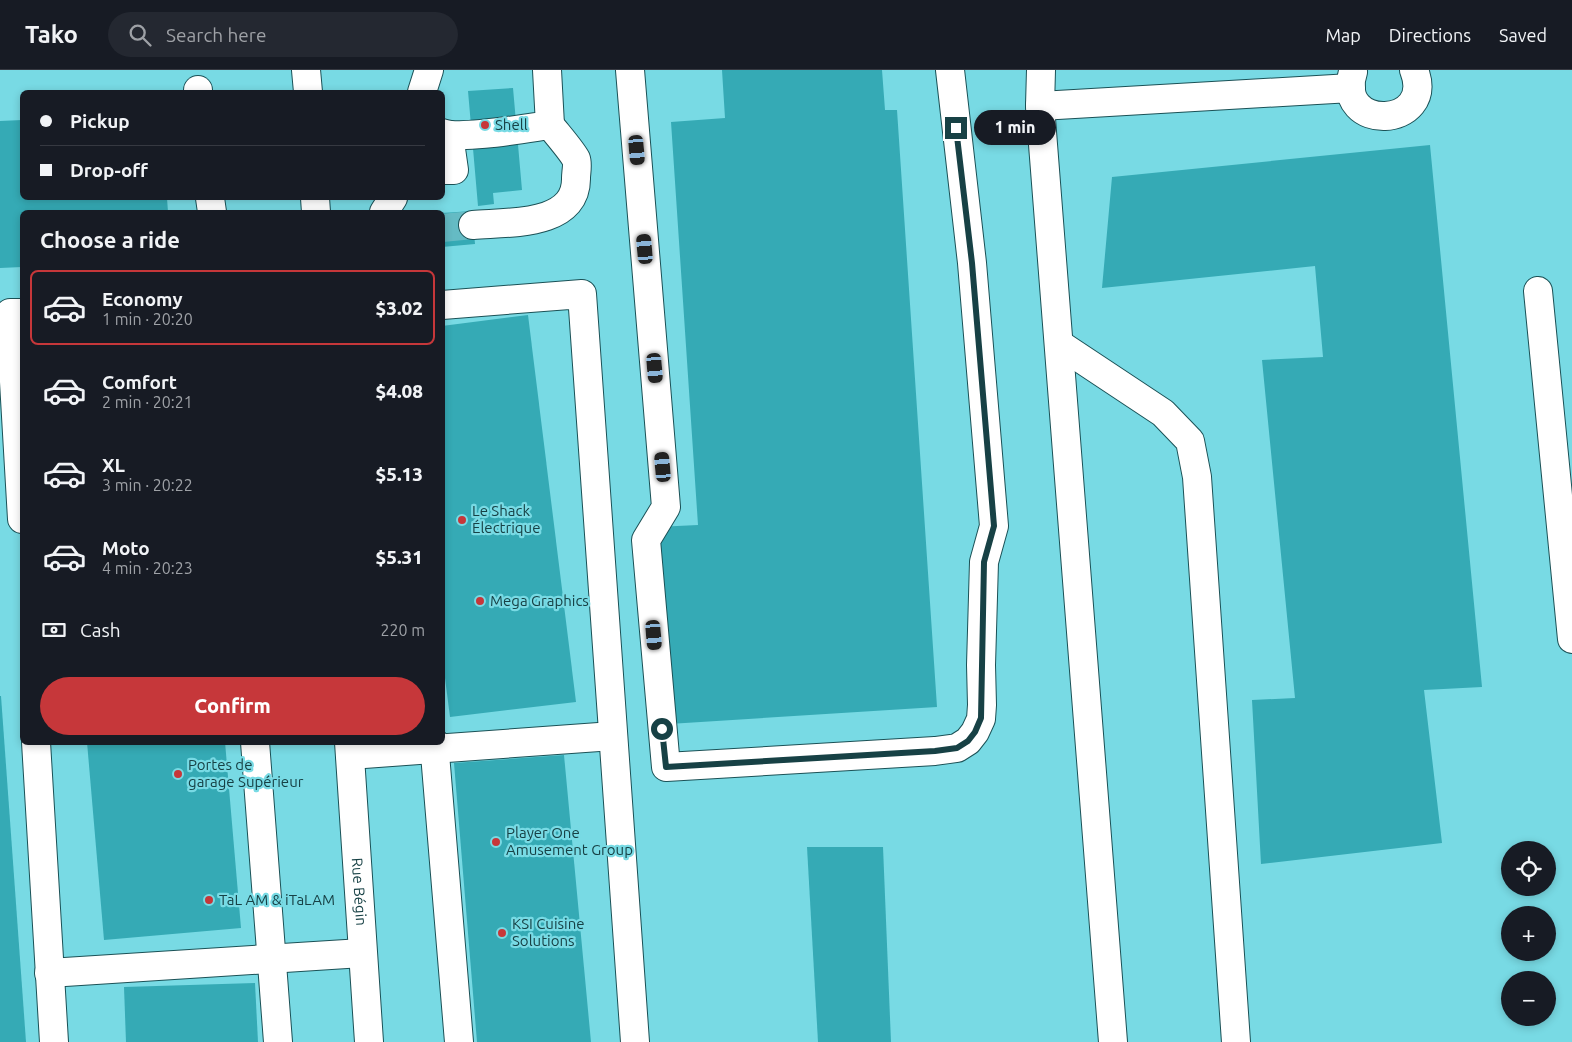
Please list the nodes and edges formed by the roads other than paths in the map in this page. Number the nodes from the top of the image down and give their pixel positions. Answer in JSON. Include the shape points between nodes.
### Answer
{"nodes":[{"id":1,"x":306,"y":70,"type":"edge"},
{"id":2,"x":430,"y":70,"type":"edge"},
{"id":3,"x":547,"y":70,"type":"edge"},
{"id":4,"x":630,"y":70,"type":"edge"},
{"id":5,"x":950,"y":70,"type":"edge"},
{"id":6,"x":1041,"y":70,"type":"edge"},
{"id":7,"x":1414,"y":70,"type":"edge"},
{"id":8,"x":1352,"y":79,"type":"edge"},
{"id":9,"x":308,"y":90,"type":"edge"},
{"id":10,"x":423,"y":90,"type":"edge"},
{"id":11,"x":1040,"y":106,"type":"junction"},
{"id":12,"x":550,"y":126,"type":"junction"},
{"id":13,"x":446,"y":134,"type":"edge"},
{"id":14,"x":445,"y":170,"type":"edge"},
{"id":15,"x":473,"y":225,"type":"tunnel mouth"},
{"id":16,"x":1538,"y":291,"type":"dead end"},
{"id":17,"x":445,"y":305,"type":"edge"},
{"id":18,"x":20,"y":313,"type":"edge"},
{"id":19,"x":1059,"y":344,"type":"junction"},
{"id":20,"x":20,"y":485,"type":"edge"},
{"id":21,"x":1572,"y":639,"type":"edge"},
{"id":22,"x":613,"y":736,"type":"junction"},
{"id":23,"x":445,"y":744,"type":"edge"},
{"id":24,"x":36,"y":745,"type":"edge"},
{"id":25,"x":255,"y":745,"type":"edge"},
{"id":26,"x":434,"y":745,"type":"edge"},
{"id":27,"x":349,"y":749,"type":"edge"},
{"id":28,"x":362,"y":953,"type":"junction"},
{"id":29,"x":271,"y":959,"type":"junction"},
{"id":30,"x":49,"y":973,"type":"junction"},
{"id":31,"x":54,"y":1042,"type":"edge"},
{"id":32,"x":278,"y":1042,"type":"edge"},
{"id":33,"x":369,"y":1042,"type":"edge"},
{"id":34,"x":459,"y":1042,"type":"edge"},
{"id":35,"x":635,"y":1042,"type":"edge"},
{"id":36,"x":1113,"y":1042,"type":"edge"},
{"id":37,"x":1236,"y":1042,"type":"edge"}],
"edges":[{"from":1,"to":9,"type":"street"},
{"from":2,"to":10,"type":"street"},
{"from":3,"to":12,"type":"street"},
{"from":4,"to":5,"type":"street","via":[[666,507],[646,540],[666,767],[957,748],[968,741],[981,718],[984,562],[994,526],[972,263]]},
{"from":6,"to":11,"type":"street"},
{"from":7,"to":8,"type":"street","via":[[1417,83],[1413,99],[1402,112],[1392,116],[1380,117],[1357,104]]},
{"from":8,"to":11,"type":"street"},
{"from":11,"to":19,"type":"street"},
{"from":12,"to":13,"type":"street"},
{"from":12,"to":15,"type":"street","via":[[576,160],[576,188],[572,198],[554,214],[538,219]]},
{"from":13,"to":14,"type":"street","via":[[454,170]]},
{"from":16,"to":21,"type":"street"},
{"from":17,"to":22,"type":"street","via":[[582,294]]},
{"from":18,"to":20,"type":"street","via":[[10,314]]},
{"from":19,"to":36,"type":"street"},
{"from":19,"to":37,"type":"street","via":[[1163,413],[1190,441],[1197,477]]},
{"from":22,"to":23,"type":"street"},
{"from":22,"to":35,"type":"street"},
{"from":24,"to":30,"type":"street"},
{"from":25,"to":29,"type":"street"},
{"from":26,"to":27,"type":"street"},
{"from":26,"to":34,"type":"street"},
{"from":27,"to":28,"type":"street","name":"Rue Bégin"},
{"from":28,"to":29,"type":"street"},
{"from":28,"to":33,"type":"street","name":"Rue Bégin"},
{"from":29,"to":30,"type":"street"},
{"from":29,"to":32,"type":"street"},
{"from":30,"to":31,"type":"street"}]}
